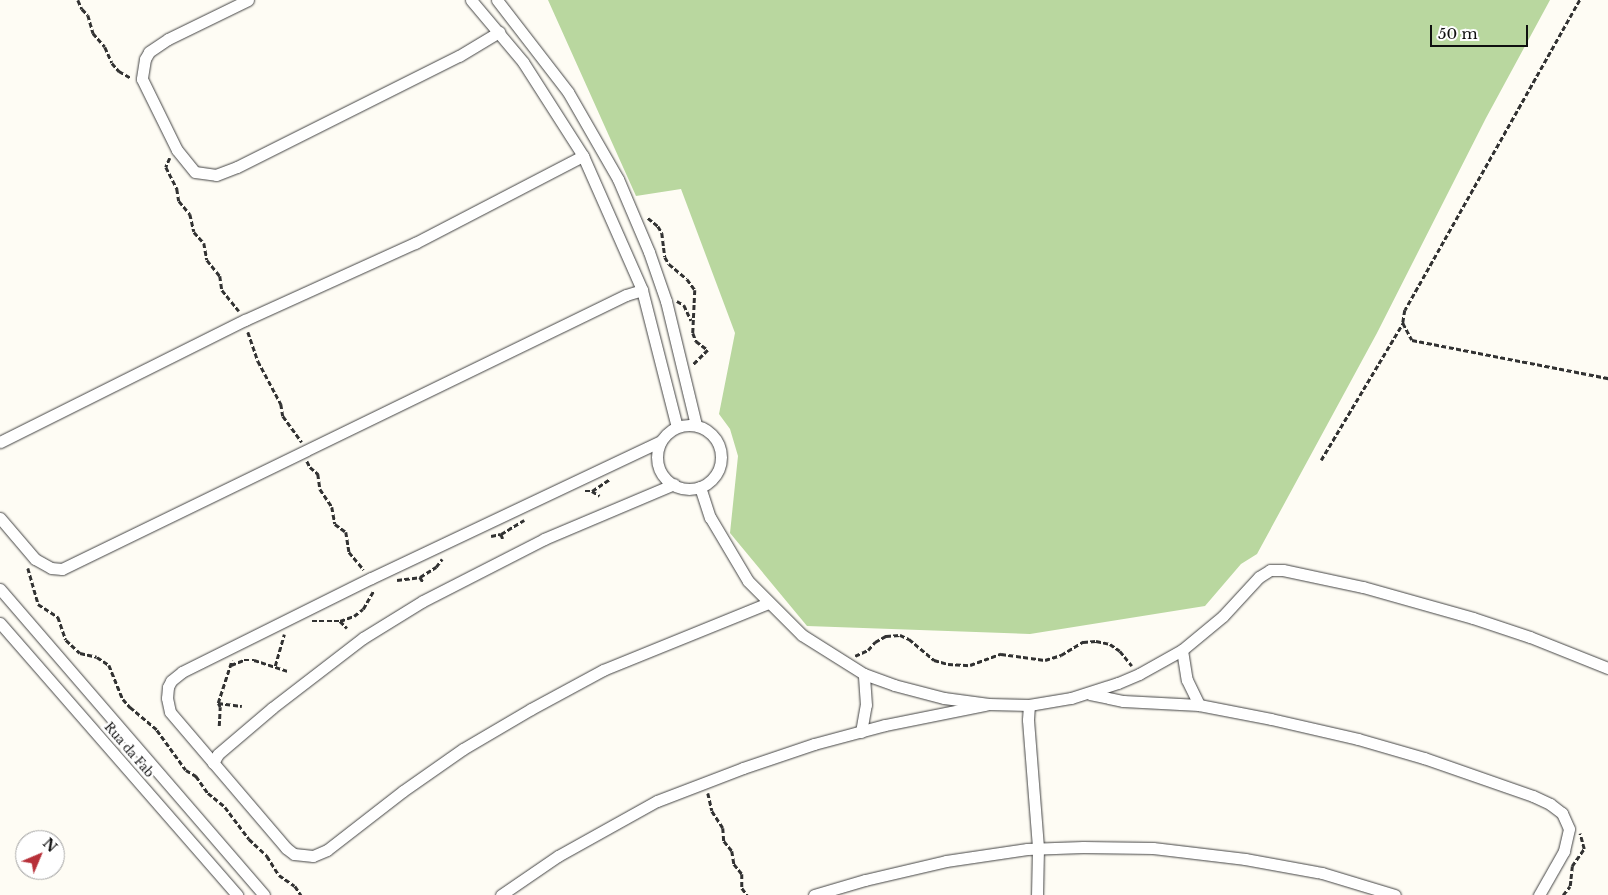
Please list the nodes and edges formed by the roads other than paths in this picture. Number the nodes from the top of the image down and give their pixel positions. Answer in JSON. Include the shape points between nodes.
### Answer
{"nodes":[{"id":1,"x":248,"y":0,"type":"edge"},
{"id":2,"x":472,"y":0,"type":"edge"},
{"id":3,"x":497,"y":0,"type":"edge"},
{"id":4,"x":499,"y":32,"type":"junction"},
{"id":5,"x":583,"y":156,"type":"junction"},
{"id":6,"x":642,"y":290,"type":"junction"},
{"id":7,"x":696,"y":425,"type":"junction"},
{"id":8,"x":677,"y":427,"type":"junction"},
{"id":9,"x":661,"y":441,"type":"junction"},
{"id":10,"x":0,"y":442,"type":"edge"},
{"id":11,"x":674,"y":484,"type":"junction"},
{"id":12,"x":700,"y":487,"type":"junction"},
{"id":13,"x":0,"y":518,"type":"edge"},
{"id":14,"x":0,"y":589,"type":"edge"},
{"id":15,"x":768,"y":603,"type":"junction"},
{"id":16,"x":0,"y":623,"type":"edge"},
{"id":17,"x":1182,"y":650,"type":"junction"},
{"id":18,"x":1608,"y":668,"type":"edge"},
{"id":19,"x":864,"y":674,"type":"junction"},
{"id":20,"x":1090,"y":693,"type":"junction"},
{"id":21,"x":989,"y":704,"type":"junction"},
{"id":22,"x":1029,"y":705,"type":"junction"},
{"id":23,"x":1199,"y":705,"type":"junction"},
{"id":24,"x":861,"y":732,"type":"junction"},
{"id":25,"x":212,"y":763,"type":"junction"},
{"id":26,"x":1038,"y":848,"type":"junction"},
{"id":27,"x":237,"y":895,"type":"edge"},
{"id":28,"x":264,"y":895,"type":"edge"},
{"id":29,"x":501,"y":895,"type":"edge"},
{"id":30,"x":814,"y":895,"type":"edge"},
{"id":31,"x":1037,"y":895,"type":"edge"},
{"id":32,"x":1395,"y":895,"type":"edge"},
{"id":33,"x":1540,"y":895,"type":"edge"}],
"edges":[{"from":1,"to":4,"type":"street","via":[[168,40],[144,59],[142,79],[177,150],[195,172],[216,175],[237,167],[458,56]]},
{"from":2,"to":4,"type":"street"},
{"from":3,"to":7,"type":"street","via":[[568,92],[618,179],[666,300]]},
{"from":4,"to":5,"type":"street","via":[[550,102]]},
{"from":5,"to":6,"type":"street"},
{"from":5,"to":10,"type":"street","via":[[424,239],[245,320]]},
{"from":6,"to":8,"type":"street"},
{"from":6,"to":13,"type":"street","via":[[62,568],[43,565]]},
{"from":7,"to":8,"type":"street"},
{"from":7,"to":12,"type":"street","via":[[713,436],[721,454],[716,474]]},
{"from":8,"to":9,"type":"street"},
{"from":9,"to":11,"type":"street","via":[[659,467]]},
{"from":9,"to":25,"type":"street","via":[[371,578],[182,672],[171,681],[167,698],[170,712]]},
{"from":11,"to":12,"type":"street","via":[[692,489]]},
{"from":11,"to":25,"type":"street","via":[[544,538],[422,601],[363,638],[272,708],[218,754]]},
{"from":12,"to":15,"type":"street","via":[[722,541],[748,581]]},
{"from":14,"to":28,"type":"street"},
{"from":15,"to":19,"type":"street","via":[[802,635]]},
{"from":15,"to":25,"type":"street","via":[[603,670],[531,709],[463,749],[327,850],[313,856],[294,854],[286,848]]},
{"from":16,"to":27,"type":"street","name":"Rua da Fab"},
{"from":17,"to":18,"type":"street","via":[[1223,616],[1264,573],[1277,569],[1363,587],[1473,618]]},
{"from":17,"to":20,"type":"street","via":[[1139,674]]},
{"from":17,"to":23,"type":"street","via":[[1187,680]]},
{"from":19,"to":21,"type":"street","via":[[917,692]]},
{"from":19,"to":24,"type":"street","via":[[866,705]]},
{"from":20,"to":22,"type":"street"},
{"from":20,"to":23,"type":"street","via":[[1124,701]]},
{"from":21,"to":22,"type":"street"},
{"from":21,"to":24,"type":"street"},
{"from":22,"to":26,"type":"street"},
{"from":23,"to":33,"type":"street","via":[[1358,739],[1457,769],[1550,804],[1565,817],[1569,829],[1564,851]]},
{"from":24,"to":29,"type":"street","via":[[784,754],[657,801],[558,856]]},
{"from":26,"to":30,"type":"street","via":[[946,861]]},
{"from":26,"to":31,"type":"street"},
{"from":26,"to":32,"type":"street","via":[[1144,848],[1205,853],[1322,873]]}]}
